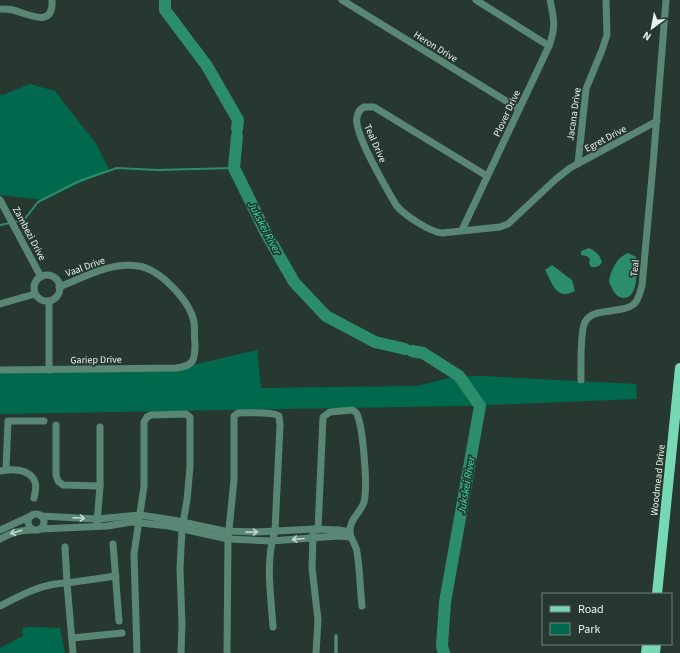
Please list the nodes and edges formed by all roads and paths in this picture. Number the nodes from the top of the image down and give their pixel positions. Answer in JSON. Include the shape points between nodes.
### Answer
{"nodes":[{"id":1,"x":342,"y":0,"type":"edge"},
{"id":2,"x":476,"y":0,"type":"edge"},
{"id":3,"x":550,"y":0,"type":"edge"},
{"id":4,"x":606,"y":0,"type":"edge"},
{"id":5,"x":666,"y":0,"type":"edge"},
{"id":6,"x":53,"y":3,"type":"edge"},
{"id":7,"x":0,"y":8,"type":"edge"},
{"id":8,"x":549,"y":46,"type":"junction"},
{"id":9,"x":518,"y":110,"type":"junction"},
{"id":10,"x":657,"y":121,"type":"junction"},
{"id":11,"x":578,"y":163,"type":"junction"},
{"id":12,"x":487,"y":176,"type":"junction"},
{"id":13,"x":0,"y":200,"type":"edge"},
{"id":14,"x":462,"y":230,"type":"junction"},
{"id":15,"x":41,"y":277,"type":"junction"},
{"id":16,"x":59,"y":286,"type":"junction"},
{"id":17,"x":36,"y":294,"type":"junction"},
{"id":18,"x":48,"y":301,"type":"junction"},
{"id":19,"x":0,"y":304,"type":"edge"},
{"id":20,"x":191,"y":363,"type":"joint"},
{"id":21,"x":680,"y":368,"type":"edge"},
{"id":22,"x":0,"y":370,"type":"edge"},
{"id":23,"x":49,"y":370,"type":"junction"},
{"id":24,"x":581,"y":380,"type":"dead end"},
{"id":25,"x":0,"y":421,"type":"edge"},
{"id":26,"x":8,"y":421,"type":"junction"},
{"id":27,"x":44,"y":421,"type":"dead end"},
{"id":28,"x":56,"y":425,"type":"dead end"},
{"id":29,"x":100,"y":427,"type":"dead end"},
{"id":30,"x":3,"y":470,"type":"edge"},
{"id":31,"x":100,"y":486,"type":"junction"},
{"id":32,"x":34,"y":498,"type":"dead end"},
{"id":33,"x":31,"y":516,"type":"junction"},
{"id":34,"x":40,"y":516,"type":"junction"},
{"id":35,"x":140,"y":518,"type":"junction"},
{"id":36,"x":97,"y":519,"type":"junction"},
{"id":37,"x":183,"y":526,"type":"junction"},
{"id":38,"x":97,"y":527,"type":"junction"},
{"id":39,"x":0,"y":530,"type":"edge"},
{"id":40,"x":36,"y":530,"type":"junction"},
{"id":41,"x":316,"y":530,"type":"junction"},
{"id":42,"x":275,"y":531,"type":"junction"},
{"id":43,"x":350,"y":534,"type":"junction"},
{"id":44,"x":229,"y":535,"type":"junction"},
{"id":45,"x":313,"y":538,"type":"junction"},
{"id":46,"x":0,"y":539,"type":"edge"},
{"id":47,"x":271,"y":541,"type":"junction"},
{"id":48,"x":113,"y":544,"type":"dead end"},
{"id":49,"x":65,"y":547,"type":"dead end"},
{"id":50,"x":116,"y":576,"type":"junction"},
{"id":51,"x":67,"y":583,"type":"junction"},
{"id":52,"x":657,"y":593,"type":"edge"},
{"id":53,"x":0,"y":606,"type":"edge"},
{"id":54,"x":362,"y":606,"type":"dead end"},
{"id":55,"x":119,"y":621,"type":"dead end"},
{"id":56,"x":273,"y":627,"type":"dead end"},
{"id":57,"x":122,"y":633,"type":"dead end"},
{"id":58,"x":336,"y":636,"type":"dead end"},
{"id":59,"x":72,"y":638,"type":"junction"},
{"id":60,"x":74,"y":653,"type":"edge"},
{"id":61,"x":137,"y":653,"type":"edge"},
{"id":62,"x":181,"y":653,"type":"edge"},
{"id":63,"x":227,"y":653,"type":"edge"},
{"id":64,"x":316,"y":653,"type":"edge"},
{"id":65,"x":336,"y":653,"type":"edge"}],
"edges":[{"from":1,"to":9,"type":"street","name":"Heron Drive"},
{"from":2,"to":8,"type":"street"},
{"from":3,"to":8,"type":"street","name":"Plover Drive","via":[[554,27]]},
{"from":4,"to":11,"type":"street","name":"Jacana Drive","via":[[607,35],[586,88]]},
{"from":5,"to":10,"type":"street"},
{"from":6,"to":7,"type":"street","via":[[49,15],[41,18]]},
{"from":8,"to":9,"type":"street","name":"Plover Drive"},
{"from":9,"to":12,"type":"street","name":"Plover Drive"},
{"from":10,"to":11,"type":"street","name":"Egret Drive"},
{"from":10,"to":24,"type":"street","name":"Teal","via":[[640,292],[635,303],[629,307],[597,313],[585,321],[582,331]]},
{"from":11,"to":14,"type":"street","name":"Egret Drive","via":[[556,179],[508,224]]},
{"from":12,"to":14,"type":"street","name":"Plover Drive"},
{"from":12,"to":14,"type":"street","name":"Teal Drive","via":[[374,107],[364,107],[358,113],[357,123],[364,145],[398,208],[435,232]]},
{"from":13,"to":15,"type":"street","name":"Zambezi Drive"},
{"from":15,"to":16,"type":"street","via":[[51,276]]},
{"from":15,"to":17,"type":"street","via":[[35,284]]},
{"from":16,"to":18,"type":"street","via":[[56,298]]},
{"from":16,"to":20,"type":"street","name":"Vaal Drive","via":[[112,267],[139,266],[155,273],[167,281],[193,318],[195,354]]},
{"from":17,"to":18,"type":"street","via":[[42,300]]},
{"from":17,"to":19,"type":"street"},
{"from":18,"to":23,"type":"street"},
{"from":20,"to":23,"type":"street","name":"Gariep Drive","via":[[176,368]]},
{"from":21,"to":52,"type":"main road","name":"Woodmead Drive"},
{"from":22,"to":23,"type":"street","name":"Gariep Drive"},
{"from":25,"to":26,"type":"street"},
{"from":26,"to":27,"type":"street"},
{"from":26,"to":30,"type":"street"},
{"from":28,"to":31,"type":"street","via":[[58,482],[63,485]]},
{"from":29,"to":31,"type":"street"},
{"from":30,"to":32,"type":"street","via":[[20,470],[32,477],[36,486]]},
{"from":31,"to":36,"type":"street"},
{"from":33,"to":34,"type":"street"},
{"from":33,"to":39,"type":"street"},
{"from":33,"to":40,"type":"street","via":[[28,523]]},
{"from":34,"to":36,"type":"street","one_way":true},
{"from":34,"to":40,"type":"street","via":[[44,524]]},
{"from":35,"to":36,"type":"street"},
{"from":35,"to":37,"type":"street","via":[[169,526]]},
{"from":35,"to":37,"type":"street","via":[[144,486],[144,422],[151,415],[186,414],[190,417],[190,468]]},
{"from":35,"to":38,"type":"street","via":[[113,526]]},
{"from":35,"to":61,"type":"street","via":[[134,554]]},
{"from":36,"to":38,"type":"street"},
{"from":37,"to":44,"type":"street"},
{"from":37,"to":62,"type":"street","via":[[180,569]]},
{"from":38,"to":40,"type":"street"},
{"from":40,"to":46,"type":"street","one_way":true,"via":[[22,530]]},
{"from":41,"to":42,"type":"street"},
{"from":41,"to":43,"type":"street","via":[[339,530]]},
{"from":41,"to":43,"type":"street","via":[[323,417],[330,412],[352,410],[358,417],[364,446],[365,485],[364,502],[354,519]]},
{"from":41,"to":45,"type":"street"},
{"from":44,"to":42,"type":"street","one_way":true},
{"from":42,"to":44,"type":"street","via":[[279,416],[238,413],[234,416],[234,480]]},
{"from":42,"to":47,"type":"street"},
{"from":43,"to":45,"type":"street"},
{"from":43,"to":54,"type":"street","via":[[357,550]]},
{"from":44,"to":47,"type":"street"},
{"from":44,"to":63,"type":"street"},
{"from":45,"to":47,"type":"street","one_way":true},
{"from":45,"to":64,"type":"street","via":[[312,568],[318,620]]},
{"from":47,"to":56,"type":"street","via":[[269,578]]},
{"from":48,"to":50,"type":"street"},
{"from":49,"to":51,"type":"street"},
{"from":50,"to":51,"type":"street"},
{"from":50,"to":55,"type":"street"},
{"from":51,"to":53,"type":"street","via":[[27,591]]},
{"from":51,"to":59,"type":"street"},
{"from":57,"to":59,"type":"street"},
{"from":58,"to":65,"type":"lane"},
{"from":59,"to":60,"type":"street"}]}
